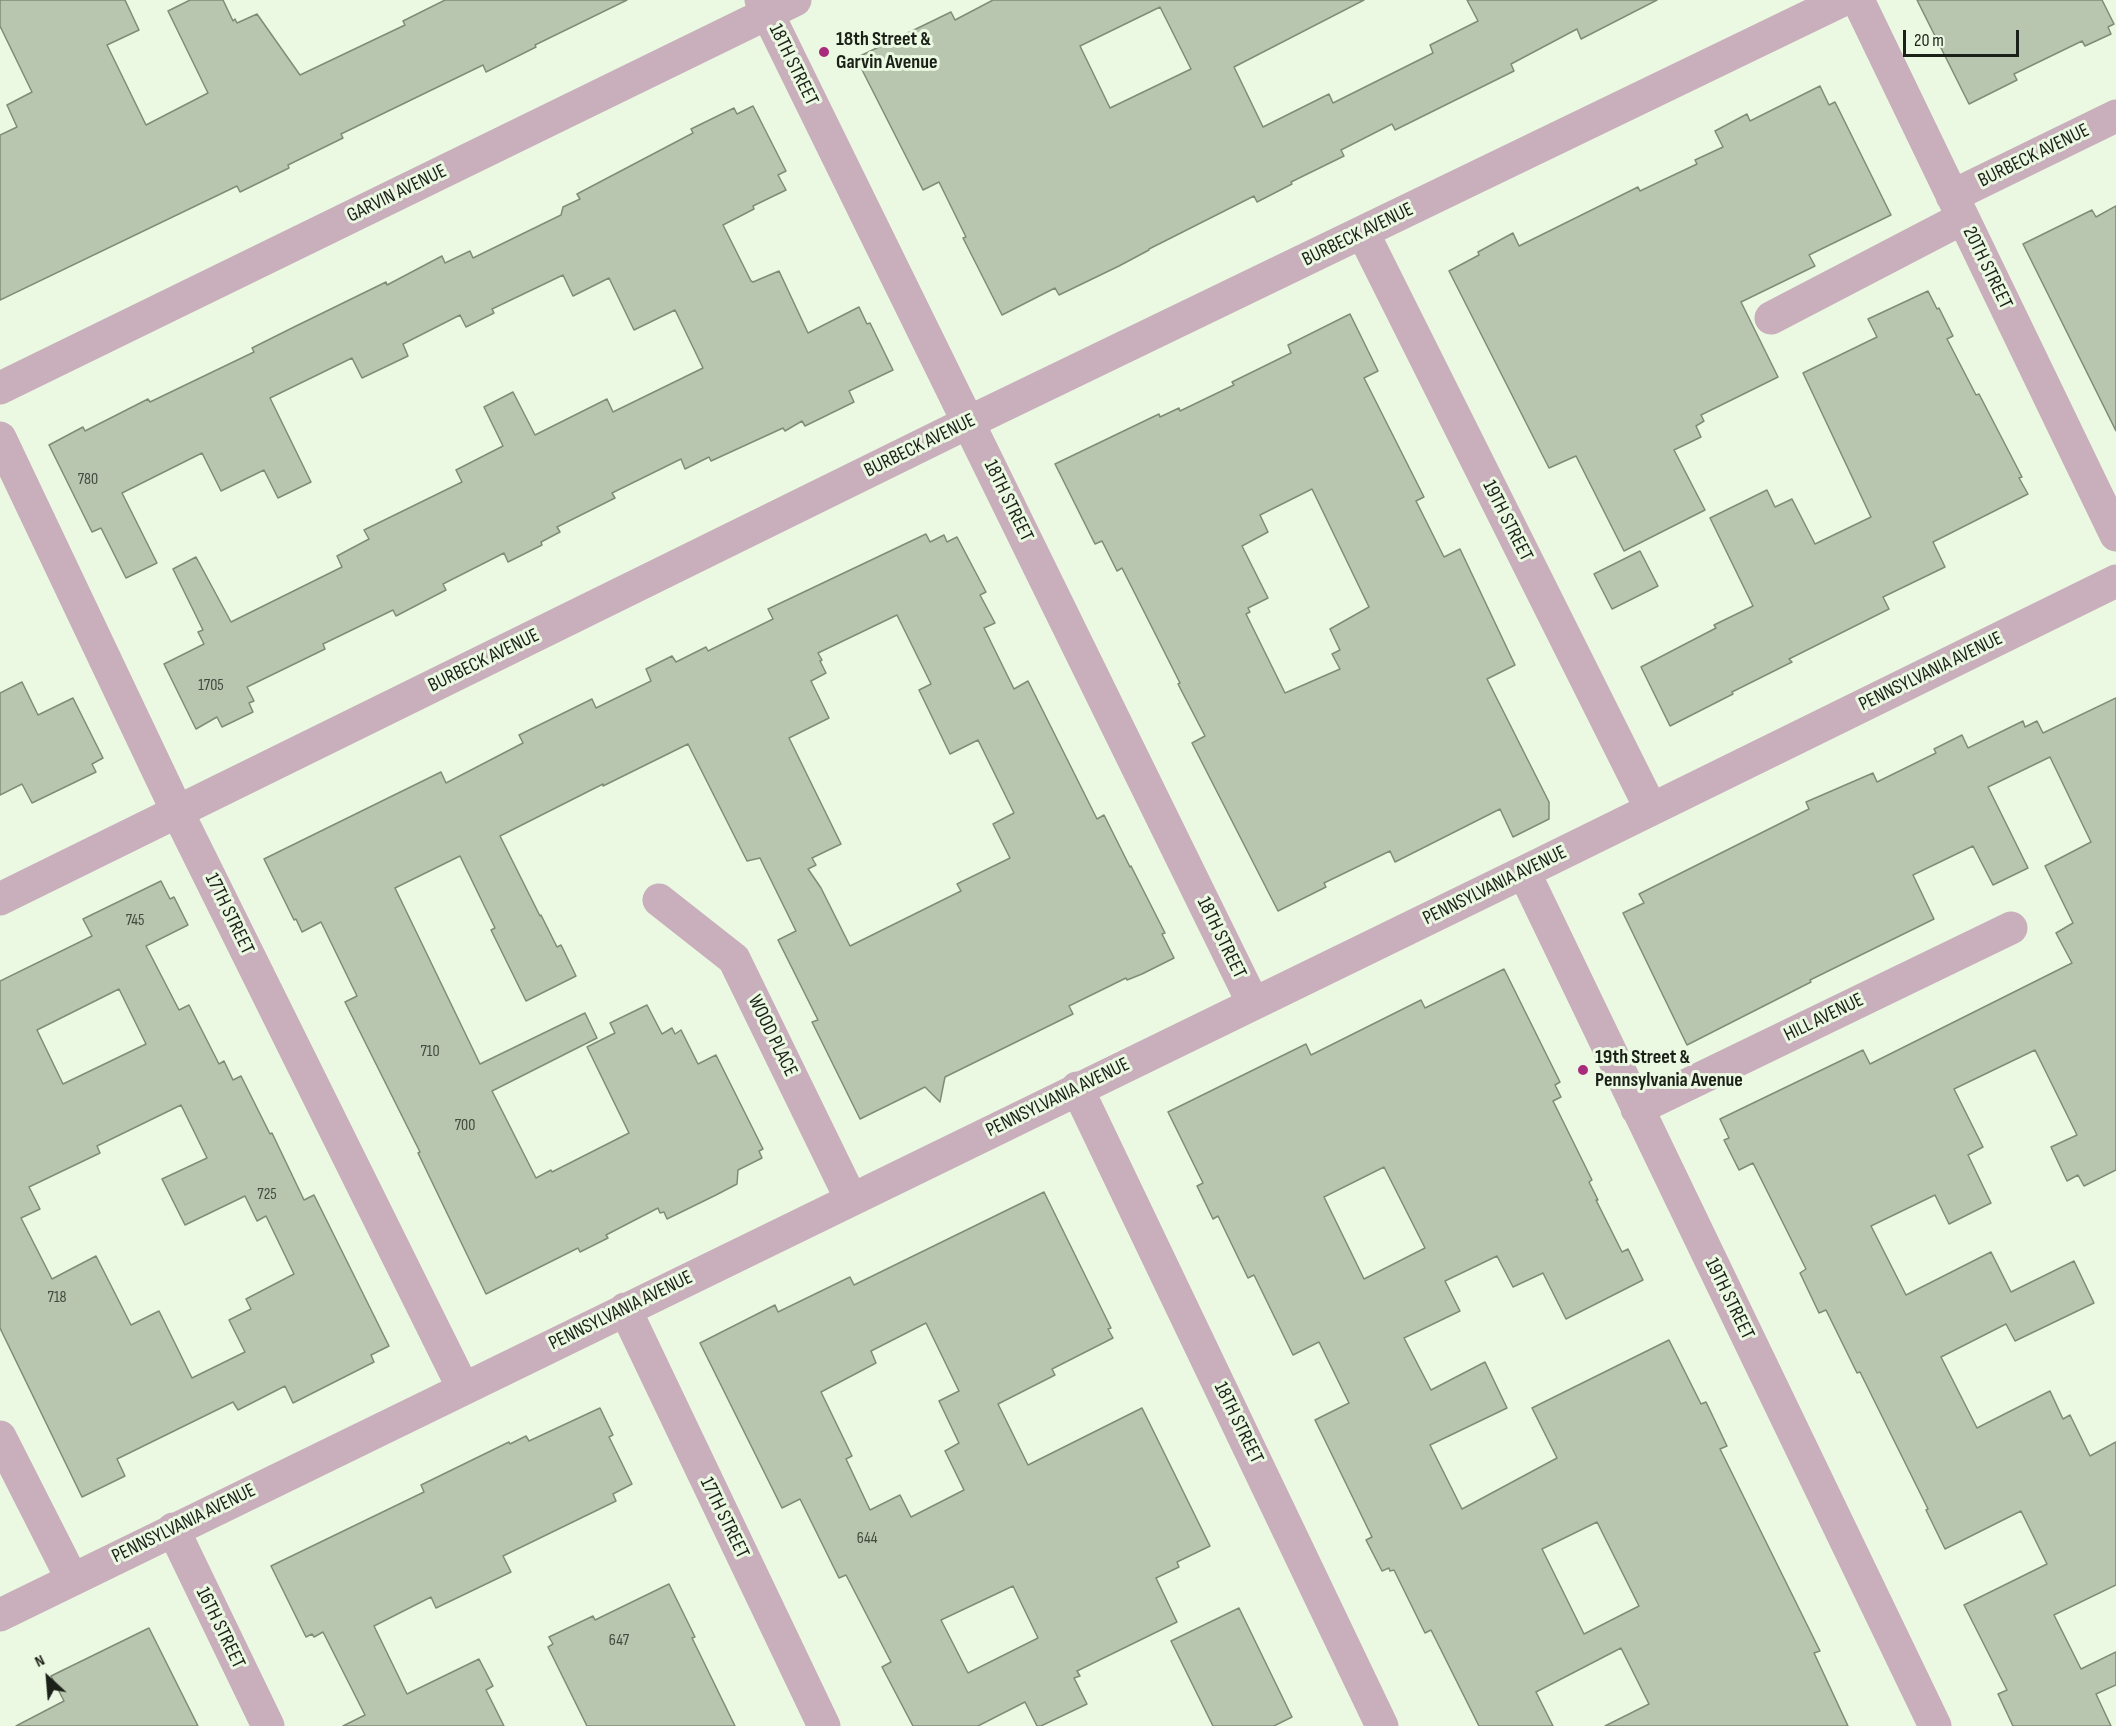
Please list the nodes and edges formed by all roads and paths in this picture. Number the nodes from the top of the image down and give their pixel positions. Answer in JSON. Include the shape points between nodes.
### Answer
{"nodes":[{"id":1,"x":1843,"y":0,"type":"edge"},
{"id":2,"x":1858,"y":0,"type":"edge"},
{"id":3,"x":774,"y":4,"type":"edge"},
{"id":4,"x":2116,"y":116,"type":"edge"},
{"id":5,"x":1958,"y":207,"type":"junction"},
{"id":6,"x":1363,"y":233,"type":"junction"},
{"id":7,"x":1771,"y":318,"type":"dead end"},
{"id":8,"x":0,"y":388,"type":"edge"},
{"id":9,"x":969,"y":422,"type":"junction"},
{"id":10,"x":0,"y":438,"type":"edge"},
{"id":11,"x":2116,"y":535,"type":"edge"},
{"id":12,"x":2116,"y":581,"type":"edge"},
{"id":13,"x":1651,"y":809,"type":"junction"},
{"id":14,"x":178,"y":813,"type":"junction"},
{"id":15,"x":1524,"y":872,"type":"junction"},
{"id":16,"x":0,"y":899,"type":"edge"},
{"id":17,"x":659,"y":900,"type":"dead end"},
{"id":18,"x":2011,"y":927,"type":"dead end"},
{"id":19,"x":1253,"y":1003,"type":"junction"},
{"id":20,"x":1077,"y":1089,"type":"junction"},
{"id":21,"x":1637,"y":1109,"type":"junction"},
{"id":22,"x":851,"y":1199,"type":"junction"},
{"id":23,"x":625,"y":1309,"type":"junction"},
{"id":24,"x":463,"y":1388,"type":"junction"},
{"id":25,"x":0,"y":1437,"type":"edge"},
{"id":26,"x":173,"y":1530,"type":"junction"},
{"id":27,"x":72,"y":1579,"type":"junction"},
{"id":28,"x":0,"y":1615,"type":"edge"},
{"id":29,"x":268,"y":1726,"type":"edge"},
{"id":30,"x":824,"y":1726,"type":"edge"},
{"id":31,"x":1382,"y":1726,"type":"edge"},
{"id":32,"x":1935,"y":1726,"type":"edge"}],
"edges":[{"from":1,"to":6,"type":"street","name":"BURBECK AVENUE"},
{"from":2,"to":5,"type":"street","name":"20TH STREET"},
{"from":3,"to":8,"type":"street","name":"GARVIN AVENUE"},
{"from":3,"to":9,"type":"street","name":"18TH STREET"},
{"from":4,"to":5,"type":"street","name":"BURBECK AVENUE"},
{"from":5,"to":7,"type":"street","name":"BURBECK AVENUE"},
{"from":5,"to":11,"type":"street","name":"20TH STREET"},
{"from":6,"to":9,"type":"street","name":"BURBECK AVENUE"},
{"from":6,"to":13,"type":"street","name":"19TH STREET"},
{"from":9,"to":14,"type":"street","name":"BURBECK AVENUE"},
{"from":9,"to":19,"type":"street","name":"18TH STREET"},
{"from":10,"to":14,"type":"street","name":"17TH STREET"},
{"from":12,"to":13,"type":"street","name":"PENNSYLVANIA AVENUE"},
{"from":13,"to":15,"type":"street","name":"PENNSYLVANIA AVENUE"},
{"from":14,"to":16,"type":"street","name":"BURBECK AVENUE"},
{"from":14,"to":24,"type":"street","name":"17TH STREET"},
{"from":15,"to":19,"type":"street","name":"PENNSYLVANIA AVENUE"},
{"from":15,"to":21,"type":"street","name":"19TH STREET"},
{"from":17,"to":22,"type":"street","name":"WOOD PLACE","via":[[734,959]]},
{"from":18,"to":21,"type":"street","name":"HILL AVENUE"},
{"from":19,"to":20,"type":"street","name":"PENNSYLVANIA AVENUE"},
{"from":20,"to":22,"type":"street","name":"PENNSYLVANIA AVENUE"},
{"from":20,"to":31,"type":"street","name":"18TH STREET"},
{"from":21,"to":32,"type":"street","name":"19TH STREET"},
{"from":22,"to":23,"type":"street","name":"PENNSYLVANIA AVENUE"},
{"from":23,"to":24,"type":"street","name":"PENNSYLVANIA AVENUE"},
{"from":23,"to":30,"type":"street","name":"17TH STREET"},
{"from":24,"to":26,"type":"street","name":"PENNSYLVANIA AVENUE"},
{"from":25,"to":27,"type":"street"},
{"from":26,"to":27,"type":"street","name":"PENNSYLVANIA AVENUE"},
{"from":26,"to":29,"type":"street","name":"16TH STREET"},
{"from":27,"to":28,"type":"street","name":"PENNSYLVANIA AVENUE"}]}
